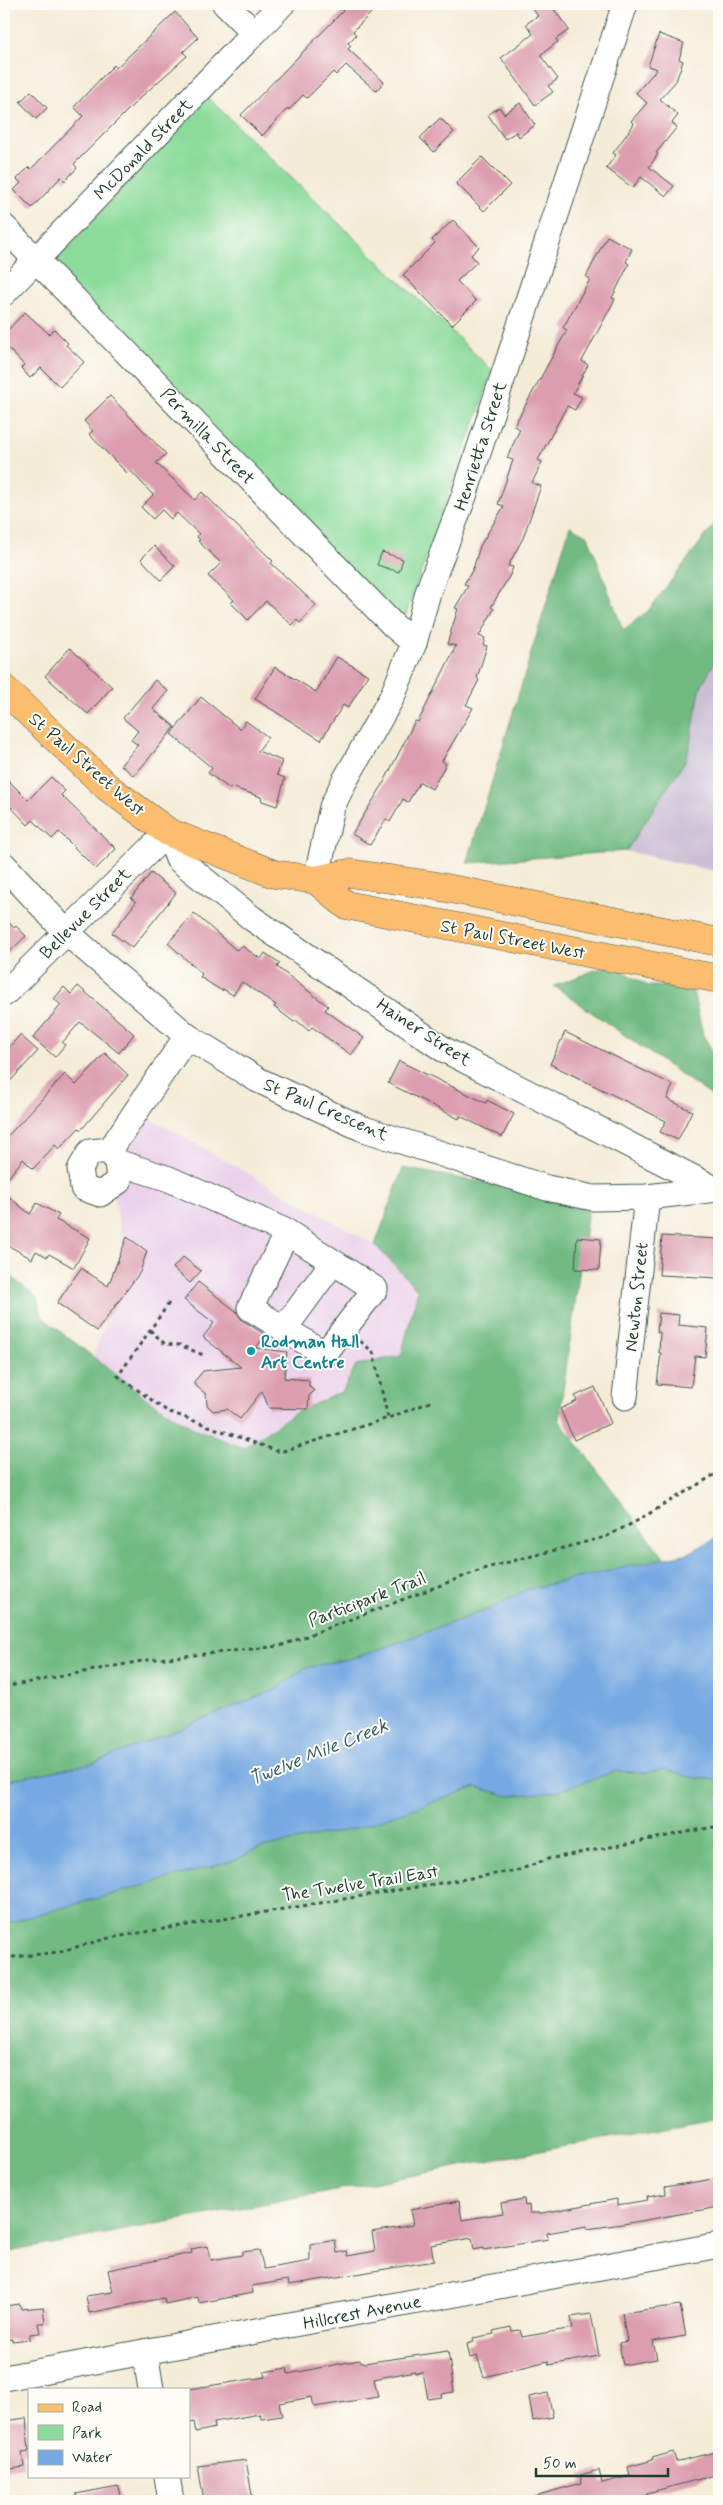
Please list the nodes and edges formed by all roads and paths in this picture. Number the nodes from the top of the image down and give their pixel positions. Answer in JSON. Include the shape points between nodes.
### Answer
{"nodes":[{"id":1,"x":225,"y":4,"type":"edge"},
{"id":2,"x":282,"y":4,"type":"edge"},
{"id":3,"x":625,"y":4,"type":"edge"},
{"id":4,"x":254,"y":33,"type":"junction"},
{"id":5,"x":4,"y":227,"type":"edge"},
{"id":6,"x":36,"y":260,"type":"junction"},
{"id":7,"x":4,"y":293,"type":"edge"},
{"id":8,"x":414,"y":643,"type":"junction"},
{"id":9,"x":4,"y":689,"type":"edge"},
{"id":10,"x":168,"y":832,"type":"junction"},
{"id":11,"x":4,"y":865,"type":"edge"},
{"id":12,"x":316,"y":880,"type":"junction"},
{"id":13,"x":66,"y":932,"type":"junction"},
{"id":14,"x":719,"y":942,"type":"edge"},
{"id":15,"x":719,"y":979,"type":"edge"},
{"id":16,"x":4,"y":994,"type":"edge"},
{"id":17,"x":187,"y":1036,"type":"junction"},
{"id":18,"x":717,"y":1189,"type":"edge"},
{"id":19,"x":647,"y":1197,"type":"junction"},
{"id":20,"x":287,"y":1232,"type":"junction"},
{"id":21,"x":333,"y":1262,"type":"junction"},
{"id":22,"x":169,"y":1303,"type":"dead end"},
{"id":23,"x":345,"y":1328,"type":"junction"},
{"id":24,"x":284,"y":1329,"type":"junction"},
{"id":25,"x":150,"y":1330,"type":"junction"},
{"id":26,"x":202,"y":1355,"type":"dead end"},
{"id":27,"x":626,"y":1397,"type":"dead end"},
{"id":28,"x":433,"y":1400,"type":"dead end"},
{"id":29,"x":388,"y":1418,"type":"junction"},
{"id":30,"x":719,"y":1472,"type":"edge"},
{"id":31,"x":4,"y":1687,"type":"edge"},
{"id":32,"x":719,"y":1826,"type":"edge"},
{"id":33,"x":4,"y":1958,"type":"edge"},
{"id":34,"x":719,"y":2245,"type":"edge"},
{"id":35,"x":145,"y":2352,"type":"junction"},
{"id":36,"x":4,"y":2378,"type":"edge"},
{"id":37,"x":151,"y":2388,"type":"edge"},
{"id":38,"x":167,"y":2478,"type":"edge"},
{"id":39,"x":171,"y":2501,"type":"edge"}],
"edges":[{"from":1,"to":4,"type":"street"},
{"from":2,"to":4,"type":"street","name":"McDonald Street"},
{"from":3,"to":8,"type":"street","name":"Henrietta Street","via":[[464,496],[429,589]]},
{"from":4,"to":6,"type":"street","name":"McDonald Street"},
{"from":5,"to":6,"type":"street","name":"Permilla Street"},
{"from":6,"to":7,"type":"street","name":"McDonald Street"},
{"from":6,"to":8,"type":"street","name":"Permilla Street"},
{"from":8,"to":12,"type":"street","name":"Henrietta Street","via":[[392,696],[332,807]]},
{"from":9,"to":10,"type":"main road","name":"St Paul Street West","via":[[107,787]]},
{"from":10,"to":12,"type":"main road","name":"St Paul Street West","via":[[274,874]]},
{"from":10,"to":13,"type":"street","name":"Bellevue Street"},
{"from":10,"to":18,"type":"street","name":"Hainer Street","via":[[178,859],[253,919],[443,1049]]},
{"from":11,"to":13,"type":"street","name":"St Paul Crescent"},
{"from":12,"to":14,"type":"main road","name":"St Paul Street West","via":[[349,873],[431,885]]},
{"from":12,"to":15,"type":"main road","name":"St Paul Street West","via":[[346,905]]},
{"from":13,"to":16,"type":"street","name":"Bellevue Street"},
{"from":13,"to":17,"type":"street","name":"St Paul Crescent"},
{"from":17,"to":19,"type":"street","name":"St Paul Crescent","via":[[258,1080],[361,1128],[547,1188],[593,1198]]},
{"from":17,"to":20,"type":"street","via":[[113,1156]]},
{"from":18,"to":19,"type":"street","name":"St Paul Crescent"},
{"from":19,"to":27,"type":"street","name":"Newton Street"},
{"from":20,"to":21,"type":"street"},
{"from":20,"to":24,"type":"street","via":[[250,1308]]},
{"from":21,"to":23,"type":"street","via":[[375,1289]]},
{"from":21,"to":24,"type":"street"},
{"from":22,"to":25,"type":"path"},
{"from":23,"to":24,"type":"street","via":[[326,1354]]},
{"from":23,"to":29,"type":"path","via":[[373,1352]]},
{"from":25,"to":26,"type":"path","via":[[165,1344],[180,1345]]},
{"from":25,"to":29,"type":"path","via":[[118,1376],[167,1411],[280,1452]]},
{"from":28,"to":29,"type":"path"},
{"from":30,"to":31,"type":"path","name":"Participark Trail","via":[[605,1537],[486,1568],[280,1646],[147,1660]]},
{"from":32,"to":33,"type":"path","name":"The Twelve Trail East","via":[[548,1859],[519,1870],[109,1938],[58,1952]]},
{"from":34,"to":35,"type":"street","name":"Hillcrest Avenue"},
{"from":35,"to":36,"type":"street","name":"Hillcrest Avenue"},
{"from":35,"to":37,"type":"street"},
{"from":38,"to":39,"type":"street"}]}
